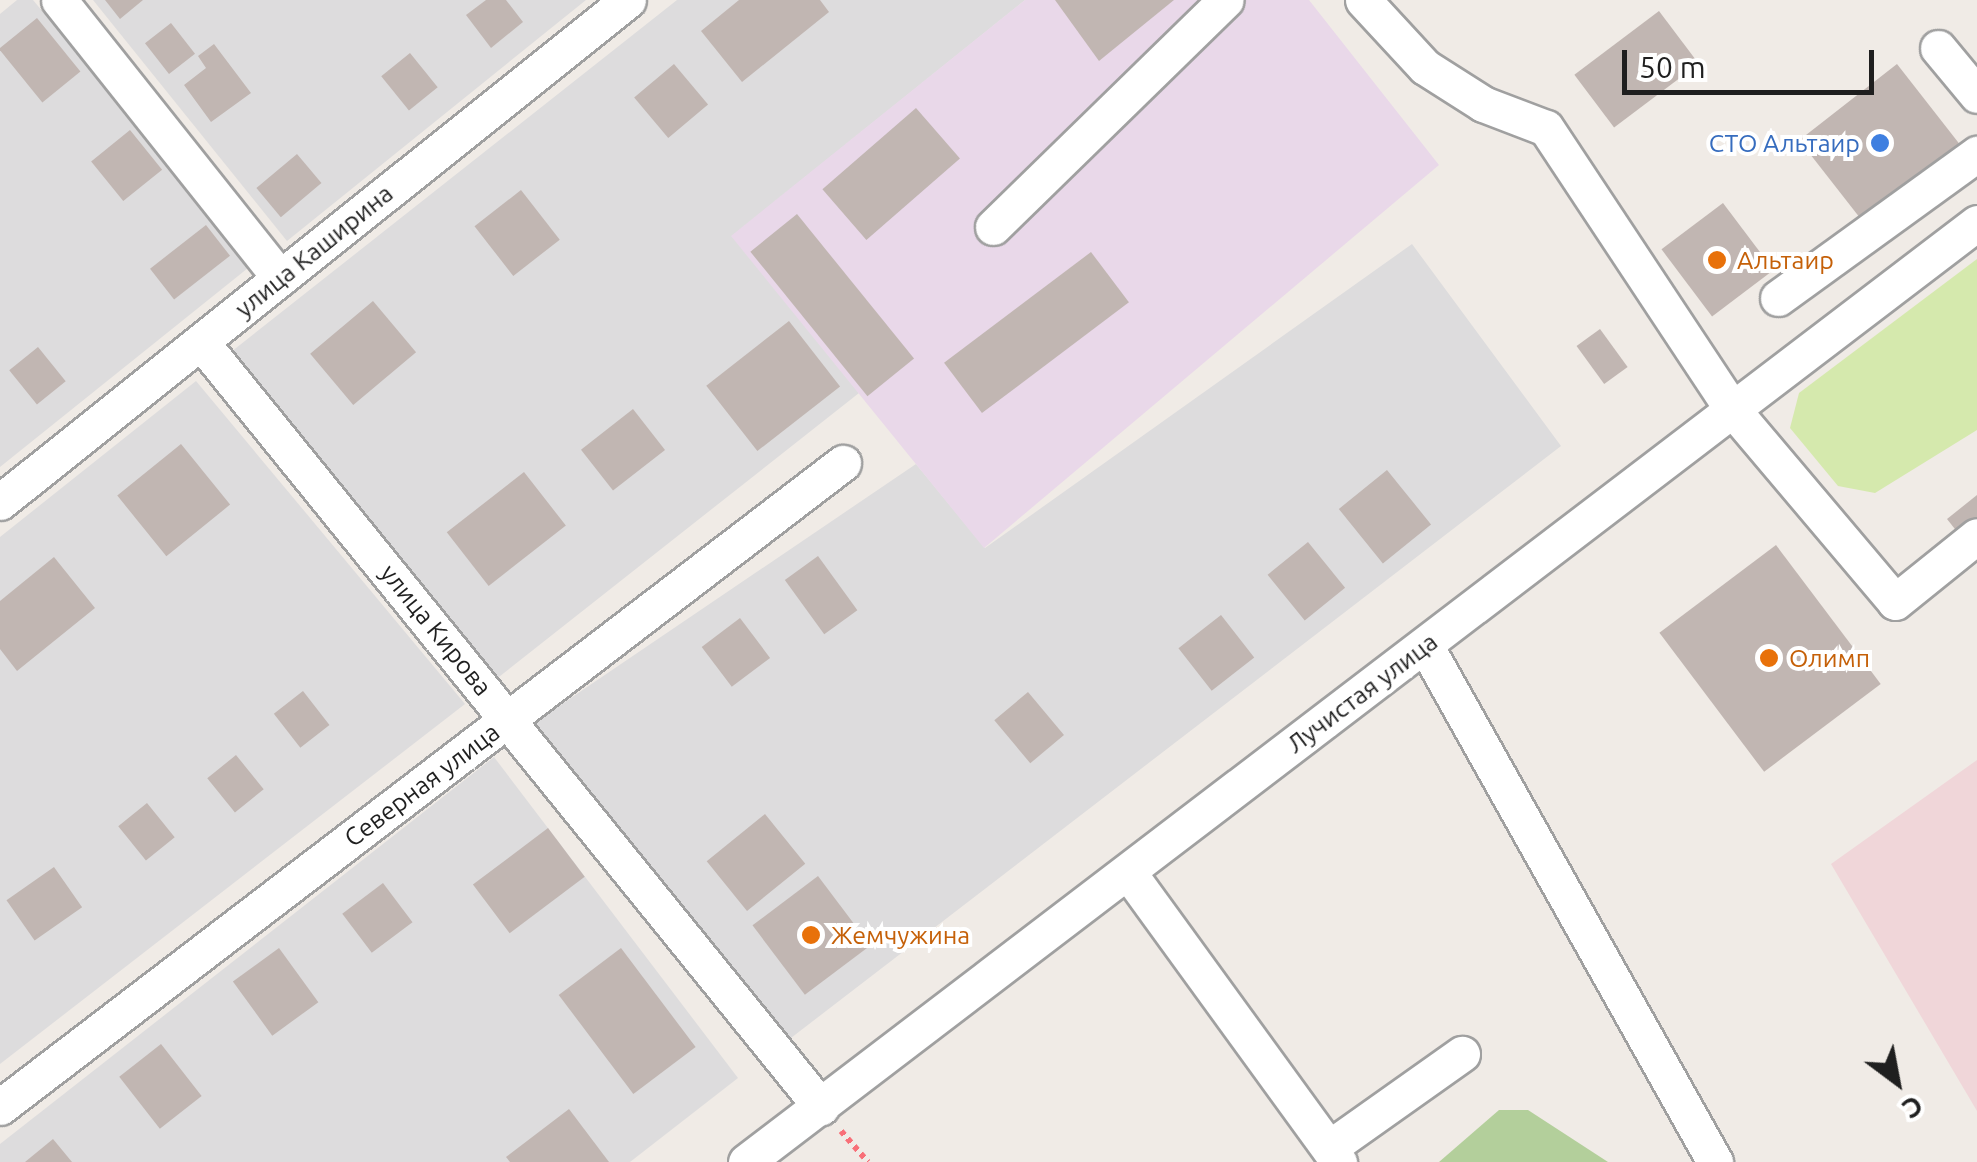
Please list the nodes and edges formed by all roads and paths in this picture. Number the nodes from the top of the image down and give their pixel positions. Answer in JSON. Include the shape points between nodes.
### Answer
{"nodes":[{"id":1,"x":59,"y":0,"type":"edge"},
{"id":2,"x":628,"y":0,"type":"edge"},
{"id":3,"x":1226,"y":0,"type":"edge"},
{"id":4,"x":1363,"y":0,"type":"edge"},
{"id":5,"x":1938,"y":48,"type":"dead end"},
{"id":6,"x":1977,"y":95,"type":"edge"},
{"id":7,"x":1977,"y":154,"type":"edge"},
{"id":8,"x":1977,"y":224,"type":"edge"},
{"id":9,"x":993,"y":227,"type":"dead end"},
{"id":10,"x":280,"y":278,"type":"junction"},
{"id":11,"x":1778,"y":298,"type":"dead end"},
{"id":12,"x":201,"y":342,"type":"junction"},
{"id":13,"x":1734,"y":410,"type":"junction"},
{"id":14,"x":844,"y":463,"type":"dead end"},
{"id":15,"x":0,"y":502,"type":"edge"},
{"id":16,"x":1977,"y":536,"type":"edge"},
{"id":17,"x":1426,"y":645,"type":"junction"},
{"id":18,"x":509,"y":718,"type":"junction"},
{"id":19,"x":1128,"y":872,"type":"junction"},
{"id":20,"x":1462,"y":1054,"type":"dead end"},
{"id":21,"x":0,"y":1106,"type":"edge"},
{"id":22,"x":820,"y":1107,"type":"junction"},
{"id":23,"x":1334,"y":1155,"type":"edge"},
{"id":24,"x":746,"y":1162,"type":"edge"},
{"id":25,"x":1716,"y":1162,"type":"edge"}],
"edges":[{"from":1,"to":10,"type":"street"},
{"from":2,"to":10,"type":"street","name":"улица Каширина"},
{"from":3,"to":9,"type":"street"},
{"from":4,"to":13,"type":"street","via":[[1425,68],[1483,104],[1546,128]]},
{"from":5,"to":6,"type":"street"},
{"from":7,"to":11,"type":"street"},
{"from":8,"to":13,"type":"street","name":"Лучистая улица"},
{"from":10,"to":12,"type":"street","name":"улица Каширина"},
{"from":12,"to":15,"type":"street","name":"улица Каширина"},
{"from":12,"to":18,"type":"street","name":"улица Кирова"},
{"from":13,"to":16,"type":"street","via":[[1894,602]]},
{"from":13,"to":17,"type":"street","name":"Лучистая улица"},
{"from":14,"to":18,"type":"street","name":"Северная улица"},
{"from":17,"to":19,"type":"street","name":"Лучистая улица"},
{"from":17,"to":25,"type":"street"},
{"from":18,"to":21,"type":"street","name":"Северная улица"},
{"from":18,"to":22,"type":"street","name":"улица Кирова"},
{"from":19,"to":22,"type":"street","name":"Лучистая улица"},
{"from":19,"to":23,"type":"street"},
{"from":20,"to":23,"type":"street"},
{"from":22,"to":24,"type":"street","name":"Лучистая улица"}]}
